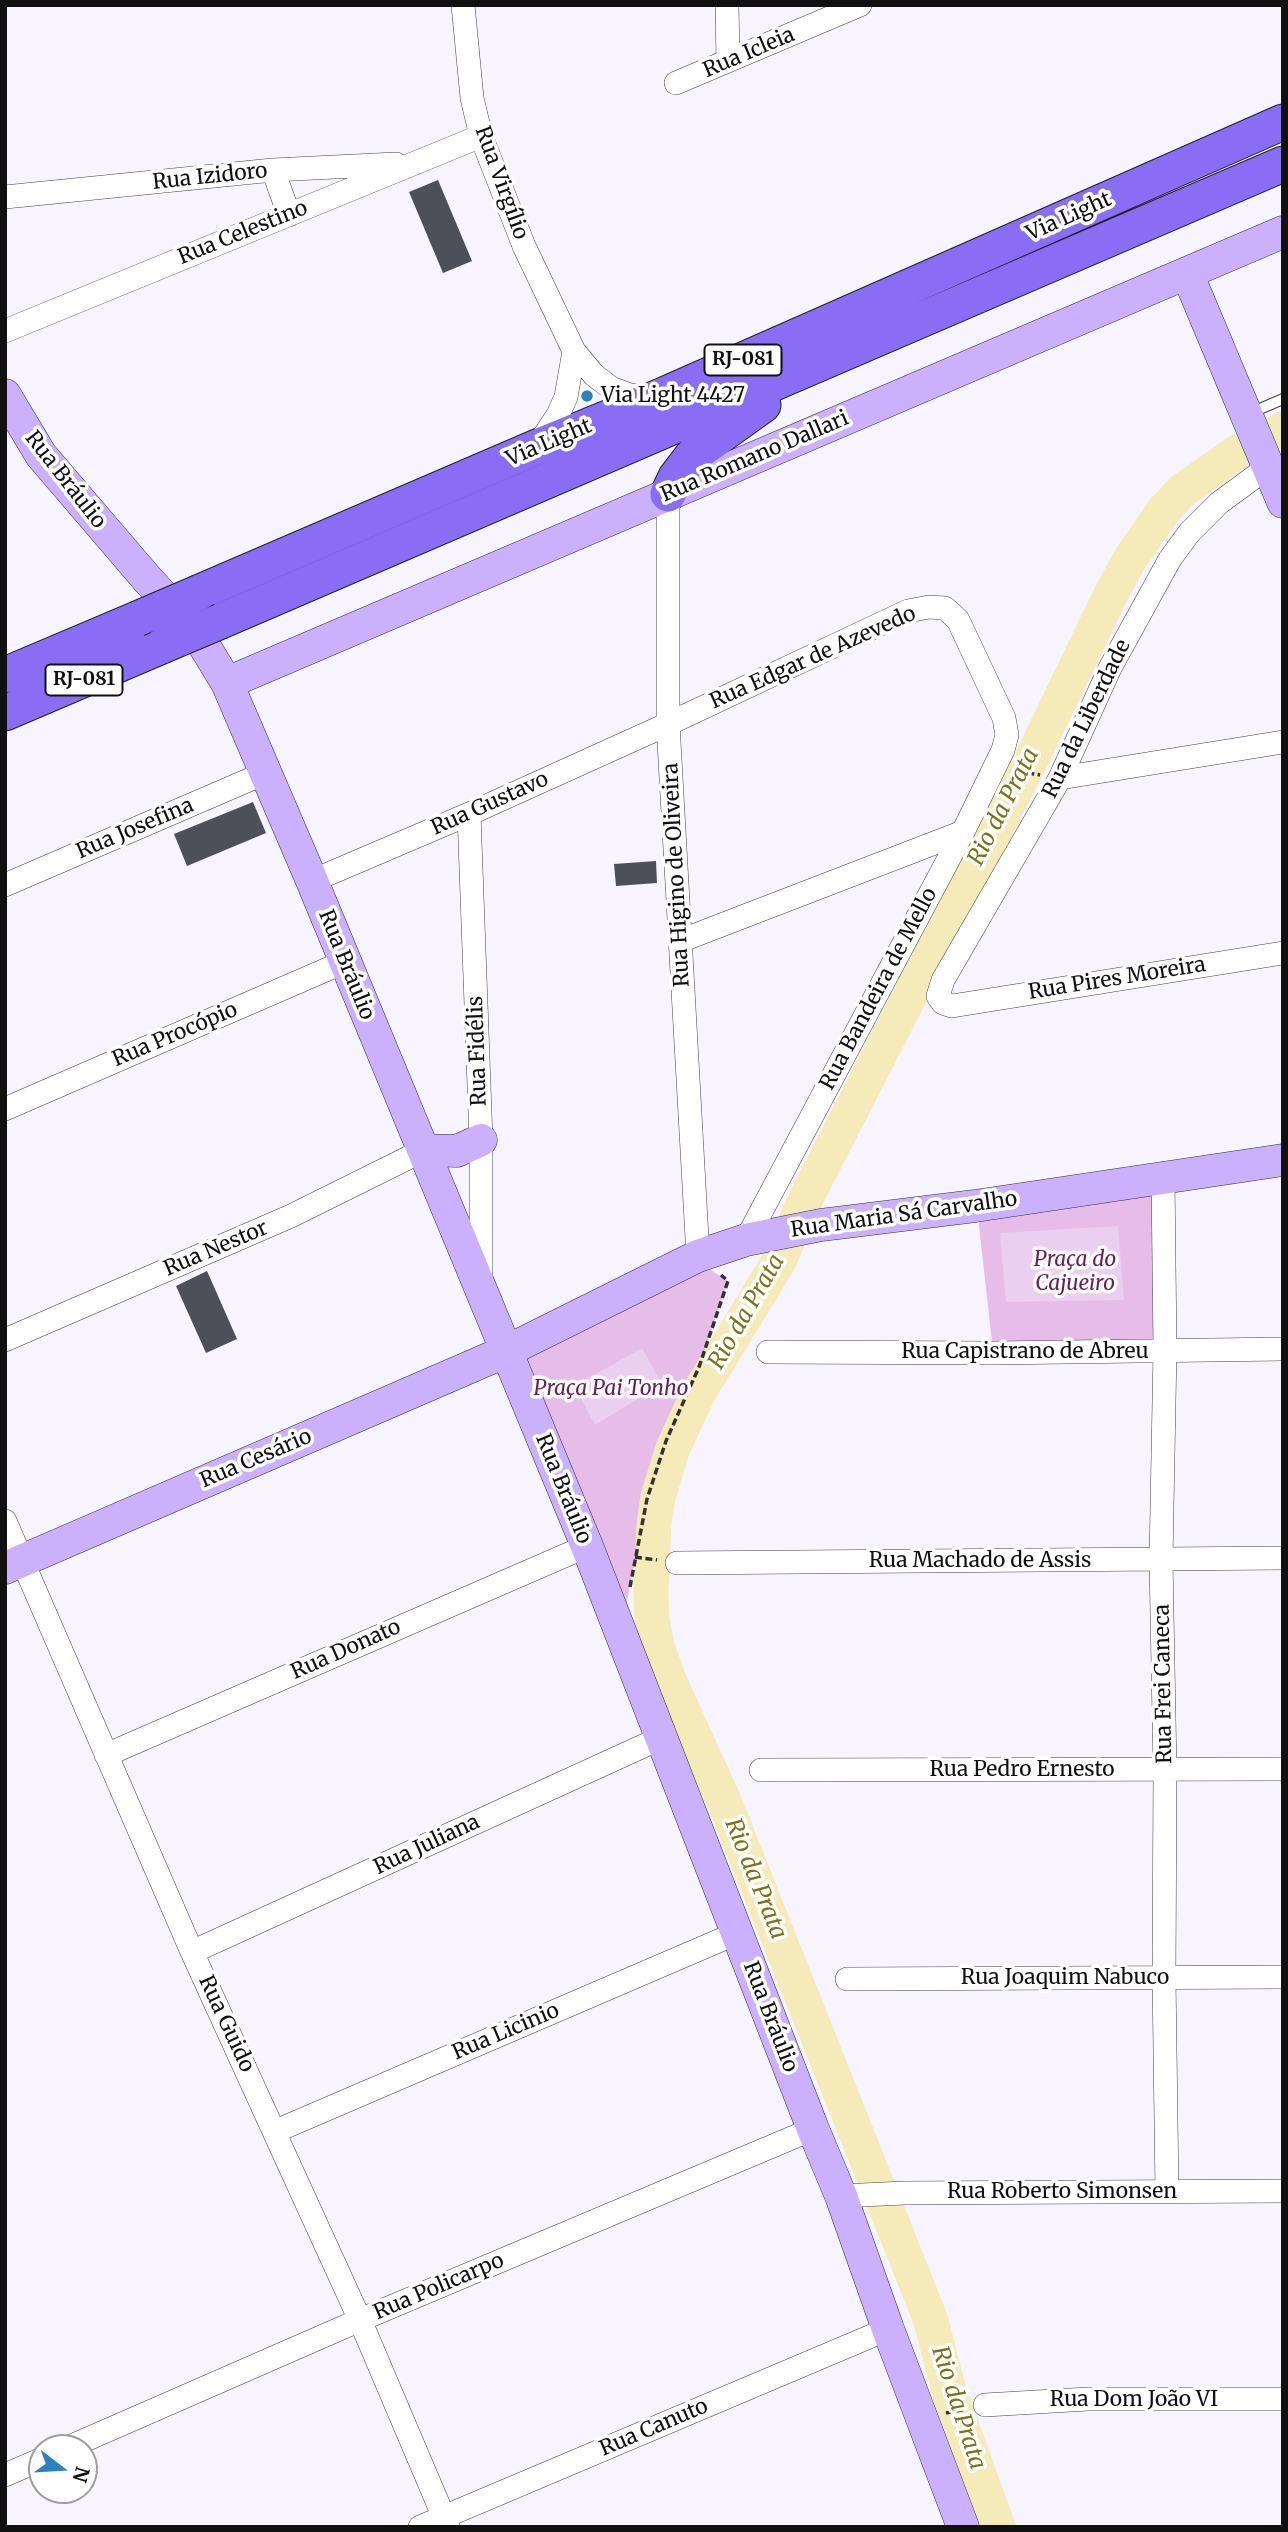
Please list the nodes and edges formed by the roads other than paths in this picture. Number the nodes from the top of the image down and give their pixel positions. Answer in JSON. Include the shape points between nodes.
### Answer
{"nodes":[{"id":1,"x":463,"y":5,"type":"edge"},
{"id":2,"x":727,"y":5,"type":"edge"},
{"id":3,"x":860,"y":5,"type":"edge"},
{"id":4,"x":728,"y":61,"type":"junction"},
{"id":5,"x":676,"y":83,"type":"dead end"},
{"id":6,"x":1283,"y":122,"type":"edge"},
{"id":7,"x":481,"y":136,"type":"junction"},
{"id":8,"x":415,"y":163,"type":"junction"},
{"id":9,"x":1283,"y":164,"type":"edge"},
{"id":10,"x":274,"y":170,"type":"junction"},
{"id":11,"x":5,"y":197,"type":"edge"},
{"id":12,"x":289,"y":215,"type":"junction"},
{"id":13,"x":1283,"y":232,"type":"edge"},
{"id":14,"x":1186,"y":273,"type":"junction"},
{"id":15,"x":5,"y":331,"type":"edge"},
{"id":16,"x":574,"y":351,"type":"junction"},
{"id":17,"x":830,"y":359,"type":"junction"},
{"id":18,"x":5,"y":395,"type":"edge"},
{"id":19,"x":653,"y":398,"type":"junction"},
{"id":20,"x":1283,"y":399,"type":"edge"},
{"id":21,"x":1247,"y":419,"type":"junction"},
{"id":22,"x":537,"y":447,"type":"junction"},
{"id":23,"x":1268,"y":461,"type":"junction"},
{"id":24,"x":668,"y":494,"type":"junction"},
{"id":25,"x":1283,"y":502,"type":"edge"},
{"id":26,"x":958,"y":620,"type":"joint"},
{"id":27,"x":5,"y":676,"type":"edge"},
{"id":28,"x":227,"y":683,"type":"junction"},
{"id":29,"x":5,"y":713,"type":"edge"},
{"id":30,"x":668,"y":724,"type":"junction"},
{"id":31,"x":1283,"y":742,"type":"edge"},
{"id":32,"x":265,"y":774,"type":"junction"},
{"id":33,"x":1055,"y":777,"type":"junction"},
{"id":34,"x":469,"y":814,"type":"junction"},
{"id":35,"x":963,"y":832,"type":"junction"},
{"id":36,"x":312,"y":881,"type":"junction"},
{"id":37,"x":5,"y":885,"type":"edge"},
{"id":38,"x":680,"y":941,"type":"junction"},
{"id":39,"x":1283,"y":953,"type":"edge"},
{"id":40,"x":344,"y":962,"type":"junction"},
{"id":41,"x":952,"y":1006,"type":"joint"},
{"id":42,"x":5,"y":1109,"type":"edge"},
{"id":43,"x":481,"y":1140,"type":"junction"},
{"id":44,"x":424,"y":1150,"type":"junction"},
{"id":45,"x":1283,"y":1160,"type":"edge"},
{"id":46,"x":1163,"y":1177,"type":"junction"},
{"id":47,"x":758,"y":1237,"type":"junction"},
{"id":48,"x":698,"y":1256,"type":"junction"},
{"id":49,"x":481,"y":1288,"type":"junction"},
{"id":50,"x":5,"y":1340,"type":"edge"},
{"id":51,"x":1283,"y":1349,"type":"edge"},
{"id":52,"x":1165,"y":1350,"type":"junction"},
{"id":53,"x":507,"y":1351,"type":"junction"},
{"id":54,"x":768,"y":1352,"type":"dead end"},
{"id":55,"x":5,"y":1521,"type":"edge"},
{"id":56,"x":587,"y":1546,"type":"junction"},
{"id":57,"x":1283,"y":1558,"type":"edge"},
{"id":58,"x":1161,"y":1560,"type":"junction"},
{"id":59,"x":677,"y":1563,"type":"dead end"},
{"id":60,"x":13,"y":1564,"type":"edge"},
{"id":61,"x":663,"y":1737,"type":"junction"},
{"id":62,"x":106,"y":1755,"type":"junction"},
{"id":63,"x":1283,"y":1769,"type":"edge"},
{"id":64,"x":761,"y":1770,"type":"dead end"},
{"id":65,"x":1165,"y":1770,"type":"junction"},
{"id":66,"x":737,"y":1933,"type":"junction"},
{"id":67,"x":192,"y":1952,"type":"junction"},
{"id":68,"x":1164,"y":1978,"type":"junction"},
{"id":69,"x":1283,"y":1978,"type":"edge"},
{"id":70,"x":847,"y":1979,"type":"dead end"},
{"id":71,"x":813,"y":2129,"type":"junction"},
{"id":72,"x":276,"y":2131,"type":"junction"},
{"id":73,"x":1167,"y":2191,"type":"junction"},
{"id":74,"x":1283,"y":2191,"type":"edge"},
{"id":75,"x":854,"y":2195,"type":"junction"},
{"id":76,"x":360,"y":2320,"type":"junction"},
{"id":77,"x":888,"y":2329,"type":"junction"},
{"id":78,"x":1283,"y":2399,"type":"edge"},
{"id":79,"x":981,"y":2406,"type":"road end"},
{"id":80,"x":98,"y":2434,"type":"edge"},
{"id":81,"x":28,"y":2465,"type":"edge"},
{"id":82,"x":5,"y":2475,"type":"edge"},
{"id":83,"x":446,"y":2522,"type":"edge"},
{"id":84,"x":960,"y":2526,"type":"edge"},
{"id":85,"x":420,"y":2527,"type":"edge"}],
"edges":[{"from":1,"to":7,"type":"street","name":"Rua Virgílio","via":[[472,98]]},
{"from":2,"to":4,"type":"street"},
{"from":3,"to":4,"type":"street","name":"Rua Icleia"},
{"from":4,"to":5,"type":"street","name":"Rua Icleia"},
{"from":6,"to":19,"type":"main road","name":"Via Light","number":"RJ-081"},
{"from":7,"to":8,"type":"street","name":"Rua Celestino"},
{"from":7,"to":16,"type":"street","name":"Rua Virgílio","via":[[524,246]]},
{"from":8,"to":10,"type":"street","name":"Rua Izidoro"},
{"from":8,"to":12,"type":"street","name":"Rua Celestino"},
{"from":9,"to":17,"type":"main road","name":"Via Light","number":"RJ-081"},
{"from":10,"to":11,"type":"street","name":"Rua Izidoro"},
{"from":10,"to":12,"type":"street"},
{"from":12,"to":15,"type":"street","name":"Rua Celestino"},
{"from":13,"to":14,"type":"street","name":"Rua Romano Dallari"},
{"from":14,"to":21,"type":"street"},
{"from":14,"to":24,"type":"street","name":"Rua Romano Dallari"},
{"from":16,"to":19,"type":"street","name":"Rua Virgílio","via":[[594,376],[611,388]]},
{"from":16,"to":22,"type":"street","via":[[566,397]]},
{"from":17,"to":24,"type":"main road","via":[[702,447],[683,467]]},
{"from":17,"to":29,"type":"main road","name":"Via Light","number":"RJ-081","bridge":true},
{"from":18,"to":28,"type":"street","name":"Rua Bráulio","via":[[41,455],[194,629]]},
{"from":19,"to":22,"type":"main road","name":"Via Light","number":"RJ-081"},
{"from":20,"to":21,"type":"lane"},
{"from":21,"to":23,"type":"street"},
{"from":22,"to":27,"type":"main road","name":"Via Light","number":"RJ-081","bridge":true},
{"from":23,"to":25,"type":"street"},
{"from":23,"to":33,"type":"street","name":"Rua da Liberdade","via":[[1219,503],[1170,559]]},
{"from":24,"to":28,"type":"street","name":"Rua Romano Dallari"},
{"from":24,"to":30,"type":"street","name":"Rua Higino de Oliveira"},
{"from":26,"to":30,"type":"street","name":"Rua Edgar de Azevedo","via":[[945,608],[908,611]]},
{"from":26,"to":35,"type":"street","name":"Rua Bandeira de Mello","via":[[1004,718],[1007,735],[996,768]]},
{"from":28,"to":32,"type":"street","name":"Rua Bráulio"},
{"from":30,"to":34,"type":"street","name":"Rua Gustavo"},
{"from":30,"to":38,"type":"street","name":"Rua Higino de Oliveira"},
{"from":31,"to":33,"type":"street"},
{"from":32,"to":36,"type":"street","name":"Rua Bráulio"},
{"from":32,"to":37,"type":"street","name":"Rua Josefina"},
{"from":33,"to":41,"type":"street","name":"Rua da Liberdade","via":[[943,980],[938,996]]},
{"from":34,"to":36,"type":"street","name":"Rua Gustavo"},
{"from":34,"to":43,"type":"street","name":"Rua Fidélis"},
{"from":35,"to":38,"type":"street"},
{"from":35,"to":47,"type":"street","name":"Rua Bandeira de Mello"},
{"from":36,"to":40,"type":"street","name":"Rua Bráulio"},
{"from":38,"to":48,"type":"street","name":"Rua Higino de Oliveira"},
{"from":39,"to":41,"type":"street","name":"Rua Pires Moreira"},
{"from":40,"to":42,"type":"street","name":"Rua Procópio"},
{"from":40,"to":44,"type":"street","name":"Rua Bráulio"},
{"from":43,"to":44,"type":"street","via":[[457,1151]]},
{"from":43,"to":49,"type":"street","name":"Rua Fidélis"},
{"from":44,"to":49,"type":"street","name":"Rua Bráulio"},
{"from":44,"to":50,"type":"street","name":"Rua Nestor","via":[[292,1216]]},
{"from":45,"to":46,"type":"street","name":"Rua Maria Sá Carvalho"},
{"from":46,"to":47,"type":"street","name":"Rua Maria Sá Carvalho"},
{"from":46,"to":52,"type":"street","name":"Rua Frei Caneca"},
{"from":47,"to":48,"type":"street","name":"Rua Maria Sá Carvalho"},
{"from":48,"to":53,"type":"street","name":"Rua Maria Sá Carvalho"},
{"from":49,"to":53,"type":"street","name":"Rua Bráulio"},
{"from":51,"to":52,"type":"street","name":"Rua Capistrano de Abreu"},
{"from":52,"to":54,"type":"street","name":"Rua Capistrano de Abreu"},
{"from":52,"to":58,"type":"street","name":"Rua Frei Caneca"},
{"from":53,"to":56,"type":"street","name":"Rua Bráulio"},
{"from":53,"to":60,"type":"street","name":"Rua Cesário"},
{"from":55,"to":60,"type":"street","name":"Rua Guido"},
{"from":56,"to":61,"type":"street","name":"Rua Bráulio"},
{"from":56,"to":62,"type":"street","name":"Rua Donato"},
{"from":57,"to":58,"type":"street","name":"Rua Machado de Assis"},
{"from":58,"to":59,"type":"street","name":"Rua Machado de Assis"},
{"from":58,"to":65,"type":"street","name":"Rua Frei Caneca"},
{"from":60,"to":62,"type":"street","name":"Rua Guido"},
{"from":61,"to":66,"type":"street","name":"Rua Bráulio"},
{"from":61,"to":67,"type":"street","name":"Rua Juliana"},
{"from":62,"to":67,"type":"street","name":"Rua Guido"},
{"from":63,"to":65,"type":"street","name":"Rua Pedro Ernesto"},
{"from":64,"to":65,"type":"street","name":"Rua Pedro Ernesto"},
{"from":65,"to":68,"type":"street","name":"Rua Frei Caneca"},
{"from":66,"to":71,"type":"street","name":"Rua Bráulio"},
{"from":66,"to":72,"type":"street","name":"Rua Licinio"},
{"from":67,"to":72,"type":"street","name":"Rua Guido"},
{"from":68,"to":69,"type":"street","name":"Rua Joaquim Nabuco"},
{"from":68,"to":70,"type":"street","name":"Rua Joaquim Nabuco"},
{"from":68,"to":73,"type":"street","name":"Rua Frei Caneca"},
{"from":71,"to":75,"type":"street","name":"Rua Bráulio"},
{"from":71,"to":76,"type":"street","name":"Rua Policarpo"},
{"from":72,"to":76,"type":"street","name":"Rua Guido"},
{"from":73,"to":74,"type":"street","name":"Rua Roberto Simonsen"},
{"from":73,"to":75,"type":"street","name":"Rua Roberto Simonsen"},
{"from":75,"to":77,"type":"street","name":"Rua Bráulio"},
{"from":76,"to":80,"type":"street","name":"Rua Policarpo"},
{"from":76,"to":83,"type":"street","name":"Rua Guido"},
{"from":77,"to":83,"type":"street","name":"Rua Canuto"},
{"from":77,"to":84,"type":"street","name":"Rua Bráulio"},
{"from":78,"to":79,"type":"street","name":"Rua Dom João VI","via":[[1088,2399]]},
{"from":81,"to":82,"type":"street"},
{"from":83,"to":85,"type":"street","name":"Rua Canuto"}]}
